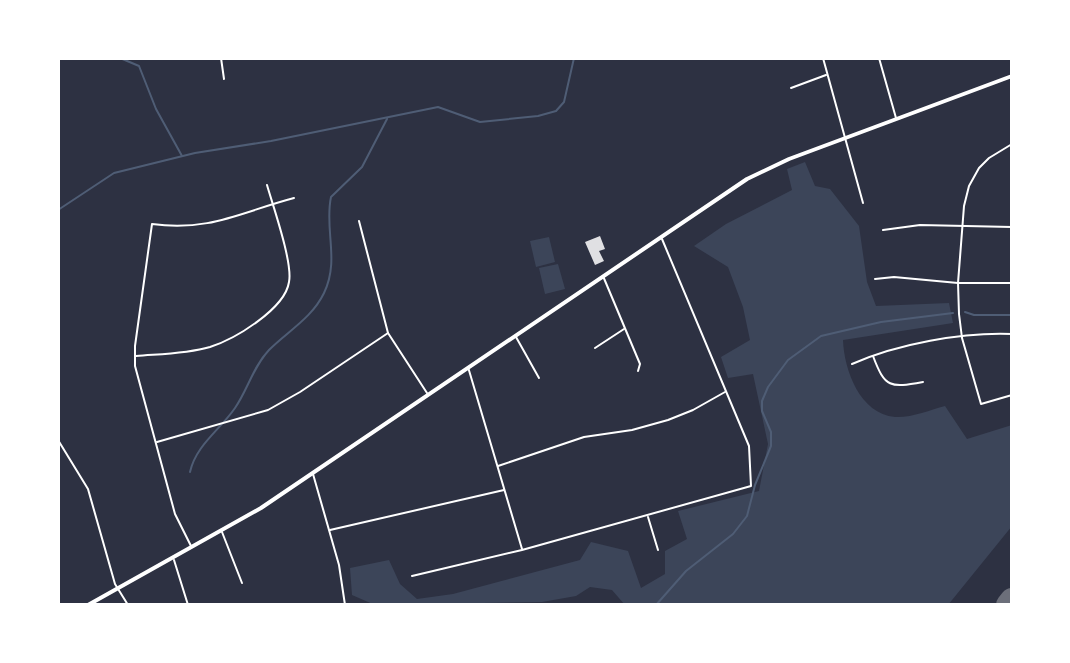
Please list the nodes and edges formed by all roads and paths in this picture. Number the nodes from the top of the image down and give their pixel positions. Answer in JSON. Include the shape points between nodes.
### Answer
{"nodes":[{"id":1,"x":221,"y":58,"type":"edge"},
{"id":2,"x":823,"y":58,"type":"edge"},
{"id":3,"x":879,"y":58,"type":"edge"},
{"id":4,"x":827,"y":75,"type":"junction"},
{"id":5,"x":1012,"y":76,"type":"edge"},
{"id":6,"x":224,"y":79,"type":"dead end"},
{"id":7,"x":791,"y":88,"type":"dead end"},
{"id":8,"x":896,"y":119,"type":"junction"},
{"id":9,"x":844,"y":138,"type":"junction"},
{"id":10,"x":1012,"y":144,"type":"edge"},
{"id":11,"x":267,"y":185,"type":"dead end"},
{"id":12,"x":294,"y":198,"type":"dead end"},
{"id":13,"x":863,"y":203,"type":"dead end"},
{"id":14,"x":272,"y":204,"type":"junction"},
{"id":15,"x":359,"y":221,"type":"dead end"},
{"id":16,"x":962,"y":226,"type":"junction"},
{"id":17,"x":1012,"y":227,"type":"edge"},
{"id":18,"x":883,"y":230,"type":"dead end"},
{"id":19,"x":661,"y":237,"type":"junction"},
{"id":20,"x":603,"y":276,"type":"junction"},
{"id":21,"x":875,"y":279,"type":"dead end"},
{"id":22,"x":958,"y":283,"type":"junction"},
{"id":23,"x":1012,"y":283,"type":"edge"},
{"id":24,"x":625,"y":329,"type":"junction"},
{"id":25,"x":388,"y":333,"type":"junction"},
{"id":26,"x":1012,"y":334,"type":"edge"},
{"id":27,"x":515,"y":335,"type":"junction"},
{"id":28,"x":962,"y":338,"type":"junction"},
{"id":29,"x":595,"y":348,"type":"dead end"},
{"id":30,"x":872,"y":355,"type":"junction"},
{"id":31,"x":134,"y":356,"type":"junction"},
{"id":32,"x":852,"y":364,"type":"dead end"},
{"id":33,"x":468,"y":367,"type":"junction"},
{"id":34,"x":638,"y":371,"type":"dead end"},
{"id":35,"x":539,"y":378,"type":"dead end"},
{"id":36,"x":923,"y":382,"type":"dead end"},
{"id":37,"x":726,"y":391,"type":"junction"},
{"id":38,"x":428,"y":394,"type":"junction"},
{"id":39,"x":1012,"y":395,"type":"edge"},
{"id":40,"x":58,"y":440,"type":"edge"},
{"id":41,"x":156,"y":442,"type":"junction"},
{"id":42,"x":498,"y":466,"type":"junction"},
{"id":43,"x":313,"y":472,"type":"junction"},
{"id":44,"x":505,"y":489,"type":"junction"},
{"id":45,"x":647,"y":515,"type":"junction"},
{"id":46,"x":330,"y":530,"type":"junction"},
{"id":47,"x":222,"y":531,"type":"junction"},
{"id":48,"x":192,"y":547,"type":"junction"},
{"id":49,"x":522,"y":550,"type":"junction"},
{"id":50,"x":658,"y":550,"type":"dead end"},
{"id":51,"x":173,"y":558,"type":"junction"},
{"id":52,"x":412,"y":576,"type":"dead end"},
{"id":53,"x":242,"y":583,"type":"dead end"},
{"id":54,"x":117,"y":589,"type":"junction"},
{"id":55,"x":88,"y":605,"type":"edge"},
{"id":56,"x":128,"y":605,"type":"edge"},
{"id":57,"x":188,"y":605,"type":"edge"},
{"id":58,"x":345,"y":605,"type":"edge"}],
"edges":[{"from":1,"to":6,"type":"street"},
{"from":2,"to":4,"type":"street"},
{"from":3,"to":8,"type":"street"},
{"from":4,"to":7,"type":"street"},
{"from":4,"to":9,"type":"street"},
{"from":5,"to":8,"type":"main road"},
{"from":8,"to":9,"type":"main road"},
{"from":9,"to":13,"type":"street"},
{"from":9,"to":19,"type":"main road","via":[[759,173]]},
{"from":10,"to":16,"type":"street","via":[[975,174]]},
{"from":11,"to":14,"type":"street"},
{"from":12,"to":14,"type":"street"},
{"from":14,"to":31,"type":"street","via":[[203,226],[152,224]]},
{"from":14,"to":31,"type":"street","via":[[290,276],[277,306],[217,344]]},
{"from":15,"to":25,"type":"street"},
{"from":16,"to":17,"type":"street"},
{"from":16,"to":18,"type":"street"},
{"from":16,"to":22,"type":"street"},
{"from":19,"to":20,"type":"main road"},
{"from":19,"to":37,"type":"street"},
{"from":20,"to":24,"type":"street"},
{"from":20,"to":27,"type":"main road"},
{"from":21,"to":22,"type":"street"},
{"from":22,"to":23,"type":"street"},
{"from":22,"to":28,"type":"street"},
{"from":24,"to":29,"type":"street"},
{"from":24,"to":34,"type":"street"},
{"from":25,"to":38,"type":"street"},
{"from":25,"to":41,"type":"street","via":[[268,410]]},
{"from":26,"to":28,"type":"street"},
{"from":27,"to":33,"type":"main road"},
{"from":27,"to":35,"type":"street"},
{"from":28,"to":30,"type":"street"},
{"from":28,"to":39,"type":"street","via":[[981,404]]},
{"from":30,"to":32,"type":"street"},
{"from":30,"to":36,"type":"street","via":[[886,382]]},
{"from":31,"to":41,"type":"street"},
{"from":33,"to":38,"type":"main road"},
{"from":33,"to":42,"type":"street"},
{"from":37,"to":42,"type":"street","via":[[668,420],[584,437]]},
{"from":37,"to":45,"type":"street","via":[[749,446],[751,486]]},
{"from":38,"to":43,"type":"main road"},
{"from":40,"to":54,"type":"street","via":[[88,489]]},
{"from":41,"to":48,"type":"street","via":[[175,514]]},
{"from":42,"to":44,"type":"street"},
{"from":43,"to":46,"type":"street"},
{"from":43,"to":47,"type":"main road"},
{"from":44,"to":46,"type":"street"},
{"from":44,"to":49,"type":"street"},
{"from":45,"to":49,"type":"street"},
{"from":45,"to":50,"type":"street"},
{"from":46,"to":58,"type":"street"},
{"from":47,"to":48,"type":"main road"},
{"from":47,"to":53,"type":"street"},
{"from":48,"to":51,"type":"main road"},
{"from":49,"to":52,"type":"street"},
{"from":51,"to":54,"type":"main road"},
{"from":51,"to":57,"type":"street"},
{"from":54,"to":55,"type":"main road"},
{"from":54,"to":56,"type":"street"}]}
